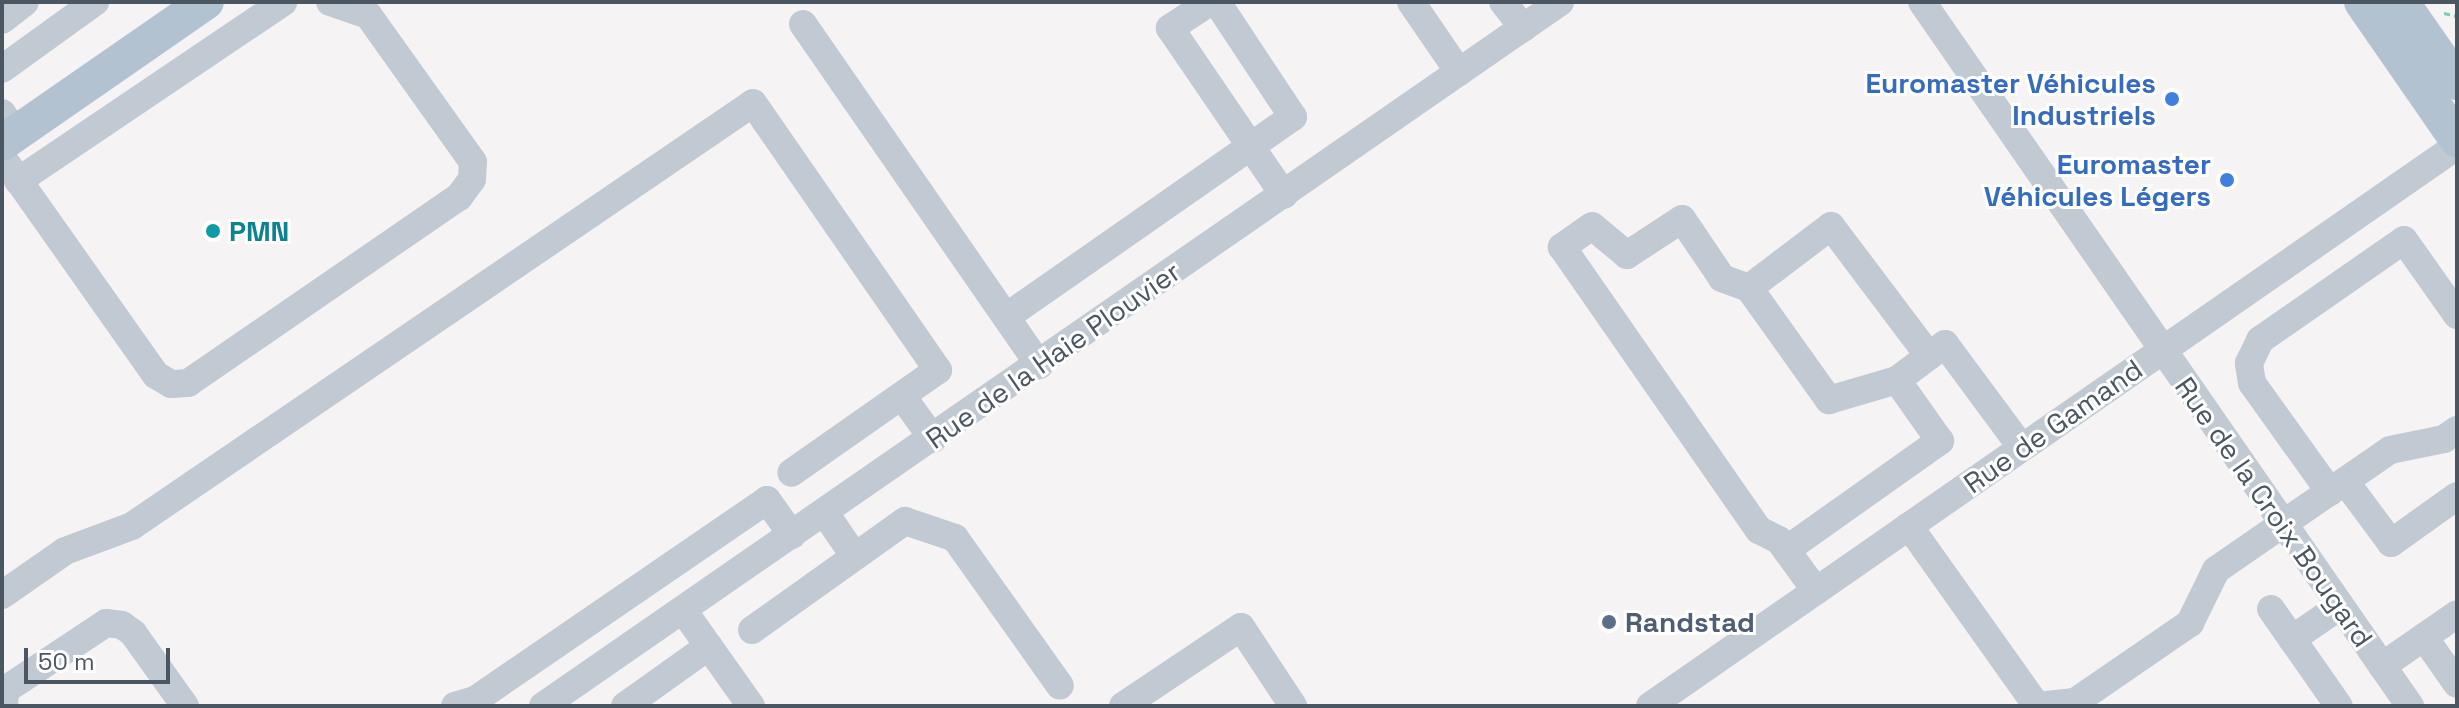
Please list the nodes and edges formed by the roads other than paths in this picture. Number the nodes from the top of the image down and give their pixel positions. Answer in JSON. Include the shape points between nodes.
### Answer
{"nodes":[{"id":1,"x":25,"y":2,"type":"edge"},
{"id":2,"x":95,"y":2,"type":"edge"},
{"id":3,"x":171,"y":2,"type":"edge"},
{"id":4,"x":206,"y":2,"type":"edge"},
{"id":5,"x":283,"y":2,"type":"edge"},
{"id":6,"x":330,"y":2,"type":"edge"},
{"id":7,"x":1210,"y":2,"type":"edge"},
{"id":8,"x":1217,"y":2,"type":"edge"},
{"id":9,"x":1411,"y":2,"type":"edge"},
{"id":10,"x":1503,"y":2,"type":"edge"},
{"id":11,"x":1560,"y":2,"type":"edge"},
{"id":12,"x":1922,"y":2,"type":"edge"},
{"id":13,"x":2362,"y":2,"type":"edge"},
{"id":14,"x":2401,"y":2,"type":"edge"},
{"id":15,"x":253,"y":10,"type":"edge"},
{"id":16,"x":2,"y":20,"type":"edge"},
{"id":17,"x":803,"y":24,"type":"dead end"},
{"id":18,"x":1523,"y":28,"type":"junction"},
{"id":19,"x":2,"y":69,"type":"edge"},
{"id":20,"x":1459,"y":72,"type":"junction"},
{"id":21,"x":2457,"y":82,"type":"edge"},
{"id":22,"x":7,"y":137,"type":"edge"},
{"id":23,"x":2457,"y":139,"type":"edge"},
{"id":24,"x":1250,"y":146,"type":"junction"},
{"id":25,"x":2457,"y":146,"type":"edge"},
{"id":26,"x":1284,"y":195,"type":"junction"},
{"id":27,"x":1749,"y":288,"type":"junction"},
{"id":28,"x":2457,"y":315,"type":"edge"},
{"id":29,"x":1006,"y":317,"type":"junction"},
{"id":30,"x":2160,"y":351,"type":"junction"},
{"id":31,"x":1929,"y":356,"type":"junction"},
{"id":32,"x":1039,"y":365,"type":"junction"},
{"id":33,"x":1897,"y":380,"type":"junction"},
{"id":34,"x":902,"y":396,"type":"junction"},
{"id":35,"x":2457,"y":430,"type":"edge"},
{"id":36,"x":933,"y":439,"type":"junction"},
{"id":37,"x":2022,"y":448,"type":"junction"},
{"id":38,"x":791,"y":473,"type":"dead end"},
{"id":39,"x":2338,"y":486,"type":"junction"},
{"id":40,"x":2457,"y":496,"type":"edge"},
{"id":41,"x":825,"y":513,"type":"junction"},
{"id":42,"x":2283,"y":524,"type":"junction"},
{"id":43,"x":1909,"y":526,"type":"junction"},
{"id":44,"x":792,"y":535,"type":"junction"},
{"id":45,"x":1786,"y":550,"type":"junction"},
{"id":46,"x":853,"y":554,"type":"junction"},
{"id":47,"x":1816,"y":591,"type":"junction"},
{"id":48,"x":2,"y":595,"type":"edge"},
{"id":49,"x":2340,"y":606,"type":"junction"},
{"id":50,"x":2271,"y":609,"type":"dead end"},
{"id":51,"x":683,"y":610,"type":"junction"},
{"id":52,"x":2457,"y":614,"type":"edge"},
{"id":53,"x":752,"y":630,"type":"dead end"},
{"id":54,"x":2424,"y":637,"type":"junction"},
{"id":55,"x":2292,"y":639,"type":"junction"},
{"id":56,"x":709,"y":646,"type":"junction"},
{"id":57,"x":2382,"y":666,"type":"junction"},
{"id":58,"x":597,"y":669,"type":"junction"},
{"id":59,"x":2457,"y":684,"type":"edge"},
{"id":60,"x":1060,"y":686,"type":"dead end"},
{"id":61,"x":470,"y":704,"type":"edge"},
{"id":62,"x":4,"y":706,"type":"edge"},
{"id":63,"x":185,"y":706,"type":"edge"},
{"id":64,"x":543,"y":706,"type":"edge"},
{"id":65,"x":624,"y":706,"type":"edge"},
{"id":66,"x":751,"y":706,"type":"edge"},
{"id":67,"x":1123,"y":706,"type":"edge"},
{"id":68,"x":1293,"y":706,"type":"edge"},
{"id":69,"x":1650,"y":706,"type":"edge"},
{"id":70,"x":2339,"y":706,"type":"edge"},
{"id":71,"x":2410,"y":706,"type":"edge"}],
"edges":[{"from":1,"to":16,"type":"street"},
{"from":2,"to":19,"type":"street"},
{"from":3,"to":22,"type":"main road"},
{"from":4,"to":22,"type":"main road"},
{"from":5,"to":15,"type":"street"},
{"from":6,"to":22,"type":"street","via":[[368,15],[473,162],[472,179],[459,197],[188,383],[171,384],[156,375]]},
{"from":7,"to":24,"type":"street","via":[[1170,28]]},
{"from":8,"to":24,"type":"street","via":[[1293,117]]},
{"from":9,"to":20,"type":"street"},
{"from":10,"to":18,"type":"street"},
{"from":11,"to":18,"type":"street","name":"Rue de la Haie Plouvier"},
{"from":12,"to":30,"type":"street","name":"Rue de la Croix Bougard"},
{"from":13,"to":23,"type":"main road"},
{"from":14,"to":21,"type":"main road"},
{"from":15,"to":22,"type":"street"},
{"from":17,"to":29,"type":"street"},
{"from":18,"to":20,"type":"street","name":"Rue de la Haie Plouvier"},
{"from":20,"to":26,"type":"street","name":"Rue de la Haie Plouvier"},
{"from":24,"to":26,"type":"street"},
{"from":24,"to":29,"type":"street"},
{"from":25,"to":30,"type":"street","name":"Rue de Gamand"},
{"from":26,"to":32,"type":"street","name":"Rue de la Haie Plouvier"},
{"from":27,"to":31,"type":"street","via":[[1831,226]]},
{"from":27,"to":33,"type":"street","via":[[1829,400]]},
{"from":27,"to":45,"type":"street","via":[[1722,278],[1682,219],[1627,255],[1592,226],[1562,247],[1759,530]]},
{"from":28,"to":39,"type":"street","via":[[2404,240],[2260,340],[2249,363],[2252,383]]},
{"from":29,"to":32,"type":"street"},
{"from":30,"to":37,"type":"street","name":"Rue de Gamand"},
{"from":30,"to":42,"type":"street","name":"Rue de la Croix Bougard"},
{"from":31,"to":33,"type":"street"},
{"from":31,"to":37,"type":"street","via":[[1945,344]]},
{"from":32,"to":36,"type":"street","name":"Rue de la Haie Plouvier"},
{"from":33,"to":45,"type":"street","via":[[1940,441]]},
{"from":34,"to":36,"type":"street"},
{"from":34,"to":38,"type":"street"},
{"from":34,"to":48,"type":"street","via":[[938,370],[753,103],[132,526],[65,551]]},
{"from":35,"to":39,"type":"street","via":[[2444,439],[2390,450]]},
{"from":36,"to":41,"type":"street","name":"Rue de la Haie Plouvier"},
{"from":37,"to":43,"type":"street","name":"Rue de Gamand"},
{"from":39,"to":40,"type":"street","via":[[2391,543]]},
{"from":39,"to":42,"type":"street"},
{"from":41,"to":44,"type":"street","name":"Rue de la Haie Plouvier"},
{"from":41,"to":46,"type":"street"},
{"from":42,"to":43,"type":"street","via":[[2216,570],[2190,623],[2075,702],[2037,706]]},
{"from":42,"to":49,"type":"street","name":"Rue de la Croix Bougard"},
{"from":43,"to":47,"type":"street","name":"Rue de Gamand"},
{"from":44,"to":51,"type":"street","name":"Rue de la Haie Plouvier"},
{"from":44,"to":61,"type":"street","via":[[767,500]]},
{"from":45,"to":47,"type":"street"},
{"from":46,"to":53,"type":"street"},
{"from":46,"to":60,"type":"street","via":[[905,521],[955,538]]},
{"from":47,"to":69,"type":"street","name":"Rue de Gamand"},
{"from":49,"to":55,"type":"street"},
{"from":49,"to":57,"type":"street","name":"Rue de la Croix Bougard"},
{"from":50,"to":55,"type":"street"},
{"from":51,"to":56,"type":"street"},
{"from":51,"to":58,"type":"street","name":"Rue de la Haie Plouvier"},
{"from":52,"to":54,"type":"street"},
{"from":54,"to":57,"type":"street"},
{"from":54,"to":59,"type":"street"},
{"from":55,"to":70,"type":"street"},
{"from":56,"to":65,"type":"street"},
{"from":56,"to":66,"type":"street"},
{"from":57,"to":71,"type":"street","name":"Rue de la Croix Bougard"},
{"from":58,"to":64,"type":"street","name":"Rue de la Haie Plouvier"},
{"from":58,"to":65,"type":"street"},
{"from":62,"to":63,"type":"street","via":[[5,690],[106,623],[133,633]]},
{"from":67,"to":68,"type":"street","via":[[1241,627]]}]}
